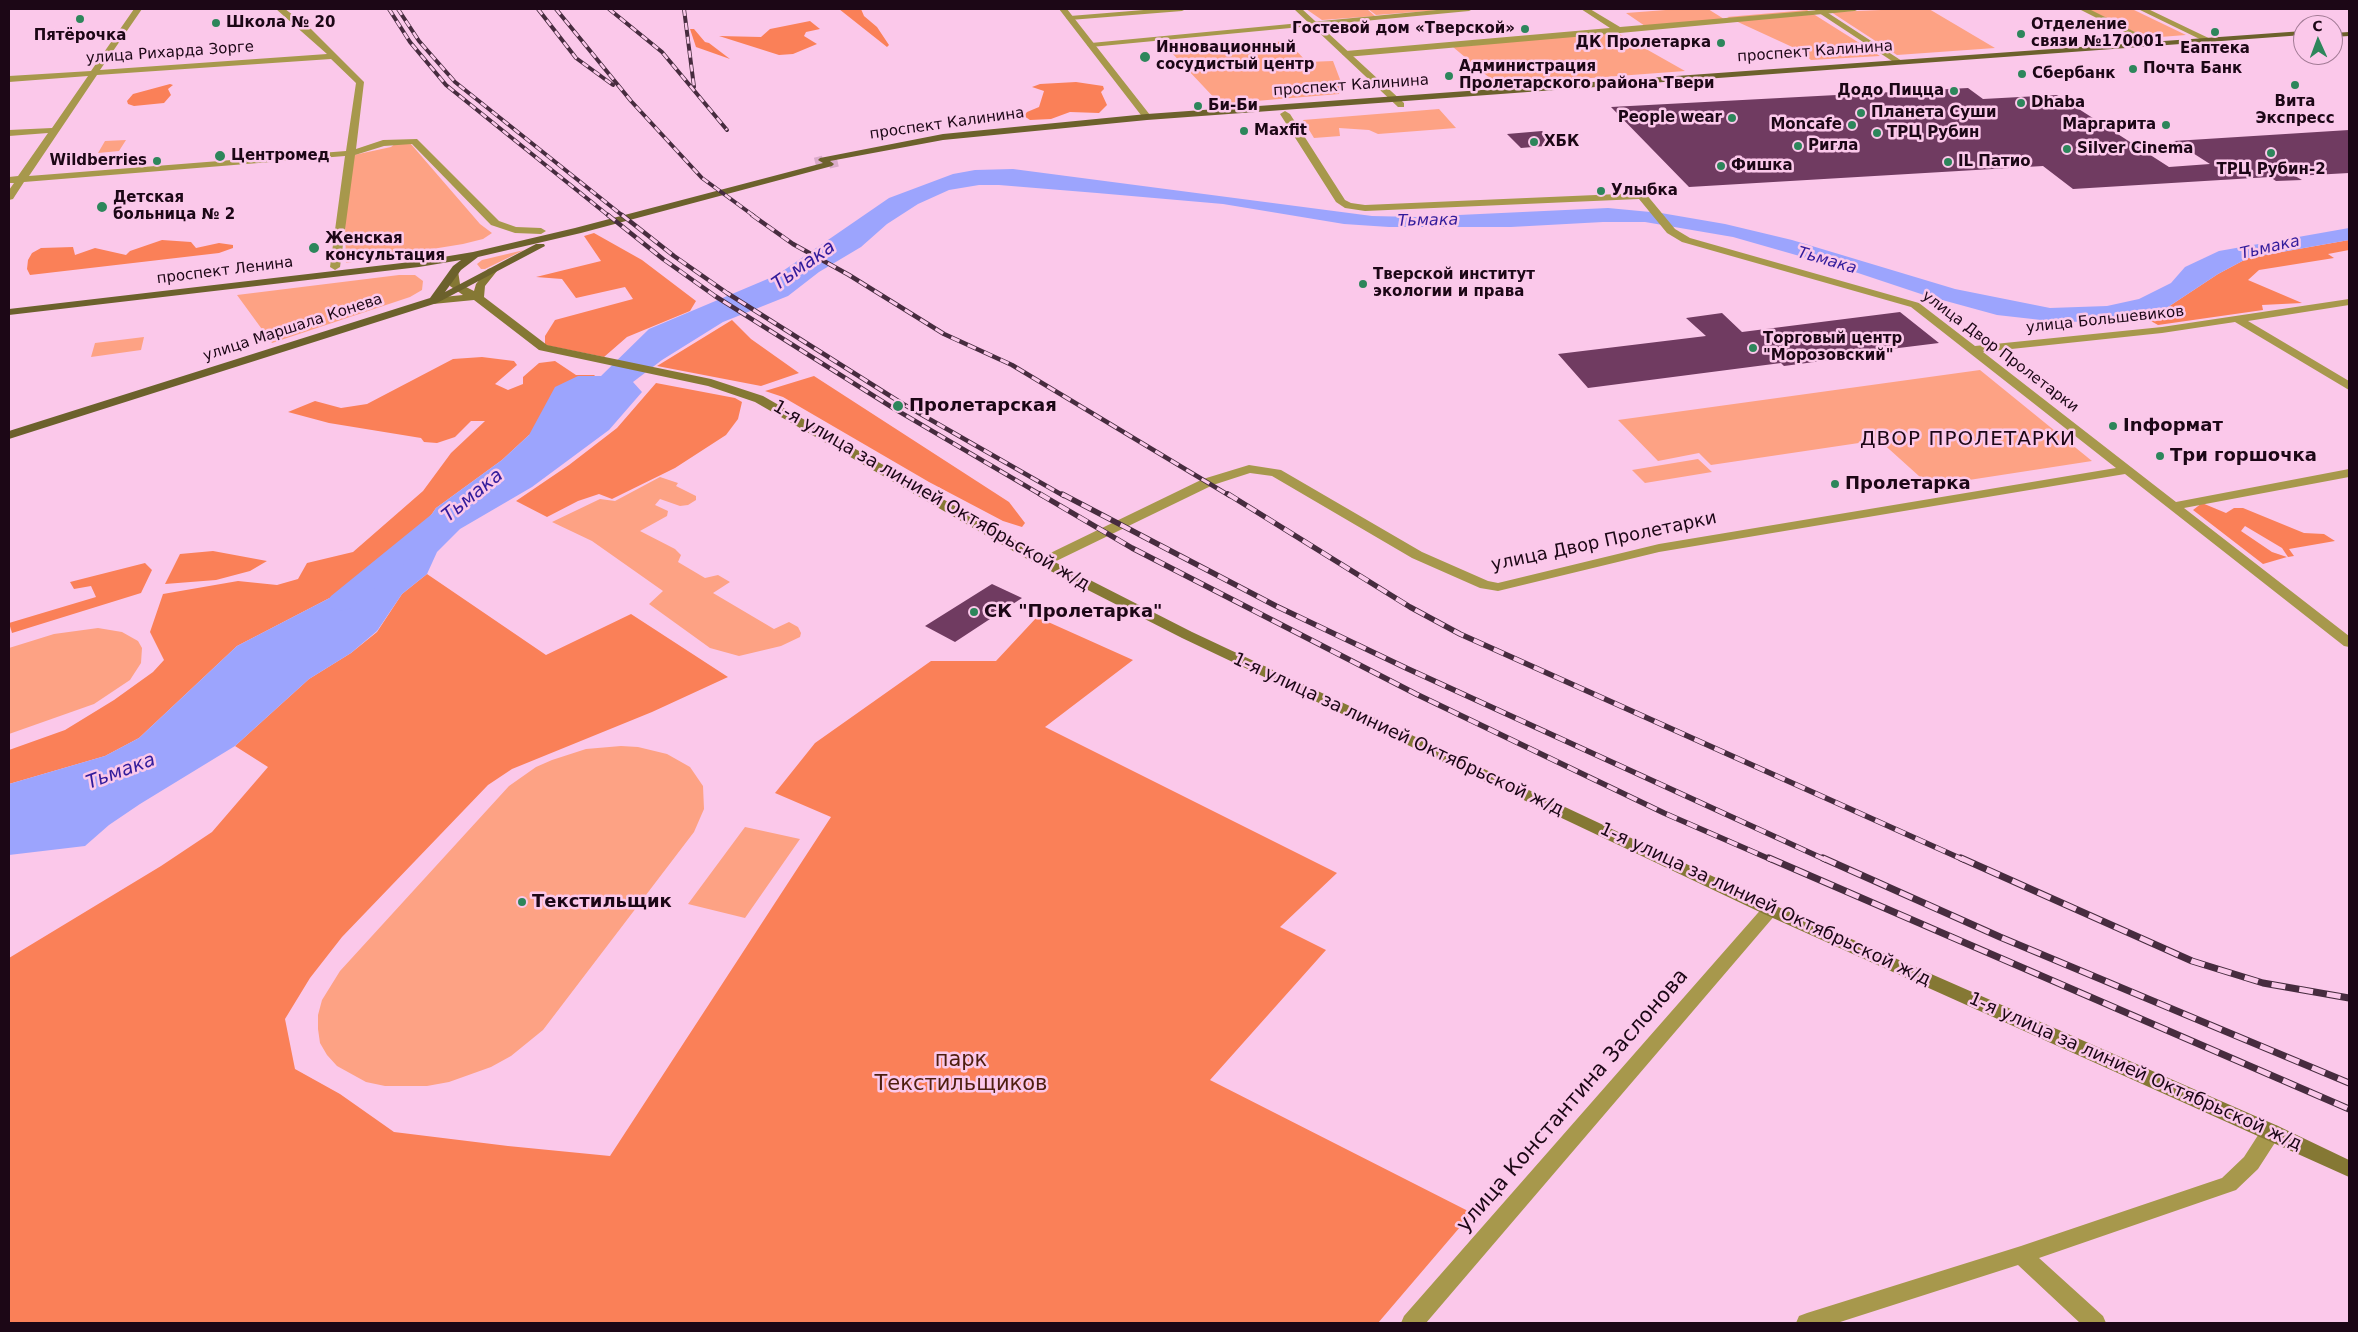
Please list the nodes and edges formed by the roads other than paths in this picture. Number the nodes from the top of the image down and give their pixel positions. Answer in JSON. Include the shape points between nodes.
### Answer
{"nodes":[{"id":1,"x":138,"y":9,"type":"edge"},
{"id":2,"x":280,"y":9,"type":"edge"},
{"id":3,"x":1063,"y":9,"type":"edge"},
{"id":4,"x":1182,"y":9,"type":"edge"},
{"id":5,"x":1298,"y":9,"type":"edge"},
{"id":6,"x":1469,"y":9,"type":"edge"},
{"id":7,"x":1585,"y":9,"type":"edge"},
{"id":8,"x":1855,"y":9,"type":"edge"},
{"id":9,"x":2082,"y":9,"type":"edge"},
{"id":10,"x":2142,"y":9,"type":"edge"},
{"id":11,"x":1819,"y":10,"type":"edge"},
{"id":12,"x":1070,"y":18,"type":"junction"},
{"id":13,"x":1313,"y":23,"type":"junction"},
{"id":14,"x":1620,"y":31,"type":"junction"},
{"id":15,"x":2293,"y":34,"type":"edge"},
{"id":16,"x":2293,"y":37,"type":"edge"},
{"id":17,"x":2211,"y":41,"type":"junction"},
{"id":18,"x":2154,"y":43,"type":"junction"},
{"id":19,"x":1091,"y":45,"type":"junction"},
{"id":20,"x":1346,"y":54,"type":"junction"},
{"id":21,"x":333,"y":56,"type":"junction"},
{"id":22,"x":1898,"y":64,"type":"junction"},
{"id":23,"x":95,"y":72,"type":"junction"},
{"id":24,"x":9,"y":79,"type":"edge"},
{"id":25,"x":1556,"y":86,"type":"junction"},
{"id":26,"x":1551,"y":94,"type":"junction"},
{"id":27,"x":1393,"y":98,"type":"junction"},
{"id":28,"x":1294,"y":105,"type":"junction"},
{"id":29,"x":1401,"y":106,"type":"junction"},
{"id":30,"x":1286,"y":114,"type":"junction"},
{"id":31,"x":1147,"y":117,"type":"junction"},
{"id":32,"x":1139,"y":125,"type":"junction"},
{"id":33,"x":57,"y":130,"type":"junction"},
{"id":34,"x":9,"y":133,"type":"edge"},
{"id":35,"x":352,"y":137,"type":"junction"},
{"id":36,"x":414,"y":141,"type":"junction"},
{"id":37,"x":352,"y":152,"type":"junction"},
{"id":38,"x":826,"y":162,"type":"junction"},
{"id":39,"x":22,"y":179,"type":"junction"},
{"id":40,"x":9,"y":180,"type":"edge"},
{"id":41,"x":9,"y":197,"type":"edge"},
{"id":42,"x":647,"y":208,"type":"junction"},
{"id":43,"x":541,"y":231,"type":"junction"},
{"id":44,"x":577,"y":231,"type":"junction"},
{"id":45,"x":506,"y":239,"type":"junction"},
{"id":46,"x":473,"y":255,"type":"junction"},
{"id":47,"x":419,"y":264,"type":"junction"},
{"id":48,"x":335,"y":267,"type":"junction"},
{"id":49,"x":492,"y":271,"type":"junction"},
{"id":50,"x":436,"y":272,"type":"junction"},
{"id":51,"x":454,"y":273,"type":"junction"},
{"id":52,"x":442,"y":288,"type":"junction"},
{"id":53,"x":462,"y":289,"type":"junction"},
{"id":54,"x":478,"y":298,"type":"junction"},
{"id":55,"x":433,"y":301,"type":"junction"},
{"id":56,"x":2349,"y":302,"type":"edge"},
{"id":57,"x":9,"y":304,"type":"edge"},
{"id":58,"x":9,"y":312,"type":"edge"},
{"id":59,"x":2239,"y":320,"type":"junction"},
{"id":60,"x":1973,"y":350,"type":"junction"},
{"id":61,"x":2349,"y":386,"type":"edge"},
{"id":62,"x":9,"y":435,"type":"edge"},
{"id":63,"x":2128,"y":470,"type":"junction"},
{"id":64,"x":2349,"y":473,"type":"edge"},
{"id":65,"x":2173,"y":506,"type":"junction"},
{"id":66,"x":1043,"y":562,"type":"junction"},
{"id":67,"x":2349,"y":642,"type":"edge"},
{"id":68,"x":1770,"y":910,"type":"junction"},
{"id":69,"x":2271,"y":1132,"type":"junction"},
{"id":70,"x":2349,"y":1169,"type":"edge"},
{"id":71,"x":2021,"y":1255,"type":"junction"},
{"id":72,"x":1834,"y":1320,"type":"edge"},
{"id":73,"x":1412,"y":1323,"type":"edge"},
{"id":74,"x":1807,"y":1323,"type":"edge"},
{"id":75,"x":2095,"y":1323,"type":"edge"}],
"edges":[{"from":1,"to":23,"type":"street"},
{"from":2,"to":21,"type":"street"},
{"from":3,"to":12,"type":"street"},
{"from":4,"to":12,"type":"street"},
{"from":5,"to":13,"type":"street"},
{"from":6,"to":13,"type":"street"},
{"from":7,"to":14,"type":"street"},
{"from":8,"to":11,"type":"street"},
{"from":9,"to":18,"type":"street"},
{"from":10,"to":17,"type":"street"},
{"from":11,"to":14,"type":"street"},
{"from":11,"to":22,"type":"street"},
{"from":12,"to":19,"type":"street"},
{"from":13,"to":19,"type":"street"},
{"from":13,"to":20,"type":"street"},
{"from":14,"to":20,"type":"street"},
{"from":15,"to":17,"type":"main road","name":"проспект Калинина"},
{"from":16,"to":17,"type":"main road","name":"проспект Калинина"},
{"from":17,"to":18,"type":"main road","name":"проспект Калинина"},
{"from":17,"to":22,"type":"main road","name":"проспект Калинина"},
{"from":18,"to":22,"type":"main road","name":"проспект Калинина"},
{"from":19,"to":31,"type":"street"},
{"from":20,"to":27,"type":"street"},
{"from":21,"to":23,"type":"street","name":"улица Рихарда Зорге"},
{"from":21,"to":35,"type":"street","via":[[360,82]]},
{"from":22,"to":25,"type":"main road","name":"проспект Калинина"},
{"from":22,"to":26,"type":"main road","name":"проспект Калинина"},
{"from":23,"to":24,"type":"street","name":"улица Рихарда Зорге"},
{"from":23,"to":33,"type":"street"},
{"from":25,"to":26,"type":"main road"},
{"from":25,"to":27,"type":"main road","name":"проспект Калинина"},
{"from":26,"to":29,"type":"main road","name":"проспект Калинина"},
{"from":27,"to":28,"type":"main road","name":"проспект Калинина"},
{"from":27,"to":29,"type":"street"},
{"from":28,"to":30,"type":"main road"},
{"from":28,"to":31,"type":"main road","name":"проспект Калинина"},
{"from":29,"to":30,"type":"main road","name":"проспект Калинина"},
{"from":30,"to":32,"type":"main road","name":"проспект Калинина"},
{"from":30,"to":60,"type":"street","name":"улица Двор Пролетарки","via":[[1341,202],[1349,206],[1642,196],[1671,230],[1688,241],[1909,303]]},
{"from":31,"to":32,"type":"main road","via":[[1148,121]]},
{"from":31,"to":38,"type":"main road","name":"проспект Калинина","via":[[953,136],[892,145]]},
{"from":32,"to":38,"type":"main road","name":"проспект Калинина","via":[[950,142]]},
{"from":33,"to":34,"type":"street"},
{"from":33,"to":39,"type":"street"},
{"from":35,"to":36,"type":"street"},
{"from":35,"to":37,"type":"street"},
{"from":36,"to":37,"type":"street"},
{"from":36,"to":43,"type":"street","via":[[495,223],[515,230]]},
{"from":37,"to":39,"type":"street"},
{"from":37,"to":48,"type":"street"},
{"from":38,"to":42,"type":"main road","name":"проспект Калинина"},
{"from":39,"to":40,"type":"street"},
{"from":39,"to":41,"type":"street"},
{"from":42,"to":43,"type":"main road","name":"проспект Ленина"},
{"from":42,"to":44,"type":"main road","name":"проспект Ленина"},
{"from":43,"to":45,"type":"main road","name":"проспект Ленина"},
{"from":44,"to":46,"type":"main road","name":"проспект Ленина"},
{"from":44,"to":49,"type":"main road","name":"улица Маршала Конева"},
{"from":45,"to":46,"type":"main road"},
{"from":45,"to":48,"type":"main road","name":"проспект Ленина","via":[[419,256]]},
{"from":46,"to":47,"type":"main road","name":"проспект Ленина"},
{"from":46,"to":51,"type":"main road"},
{"from":47,"to":50,"type":"main road"},
{"from":47,"to":58,"type":"main road","name":"проспект Ленина"},
{"from":48,"to":57,"type":"main road","name":"проспект Ленина"},
{"from":49,"to":53,"type":"main road","name":"улица Маршала Конева"},
{"from":49,"to":54,"type":"main road","via":[[482,283]]},
{"from":50,"to":51,"type":"main road"},
{"from":50,"to":52,"type":"main road"},
{"from":51,"to":52,"type":"main road"},
{"from":51,"to":53,"type":"main road","via":[[453,283]]},
{"from":52,"to":55,"type":"main road"},
{"from":53,"to":54,"type":"main road","name":"1-я улица за линией Октябрьской ж/д"},
{"from":53,"to":55,"type":"main road","name":"улица Маршала Конева"},
{"from":54,"to":55,"type":"main road"},
{"from":54,"to":66,"type":"main road","name":"1-я улица за линией Октябрьской ж/д","via":[[538,345],[556,352],[711,383],[749,394]]},
{"from":55,"to":62,"type":"main road","name":"улица Маршала Конева"},
{"from":56,"to":59,"type":"street","name":"улица Большевиков"},
{"from":59,"to":60,"type":"street","name":"улица Большевиков"},
{"from":59,"to":61,"type":"street"},
{"from":60,"to":63,"type":"street","name":"улица Двор Пролетарки"},
{"from":63,"to":65,"type":"street","name":"улица Двор Пролетарки"},
{"from":63,"to":66,"type":"street","name":"улица Двор Пролетарки","via":[[1659,548],[1498,587],[1486,585],[1417,555],[1276,473],[1249,469],[1208,482]]},
{"from":64,"to":65,"type":"street"},
{"from":65,"to":67,"type":"street","name":"улица Двор Пролетарки"},
{"from":66,"to":68,"type":"main road","name":"1-я улица за линией Октябрьской ж/д","via":[[1187,636]]},
{"from":68,"to":69,"type":"main road","name":"1-я улица за линией Октябрьской ж/д"},
{"from":68,"to":73,"type":"street","name":"улица Константина Заслонова"},
{"from":69,"to":70,"type":"main road","name":"1-я улица за линией Октябрьской ж/д"},
{"from":69,"to":71,"type":"street","via":[[2251,1163],[2229,1184]]},
{"from":71,"to":72,"type":"street"},
{"from":71,"to":75,"type":"street"},
{"from":72,"to":74,"type":"street"}]}
